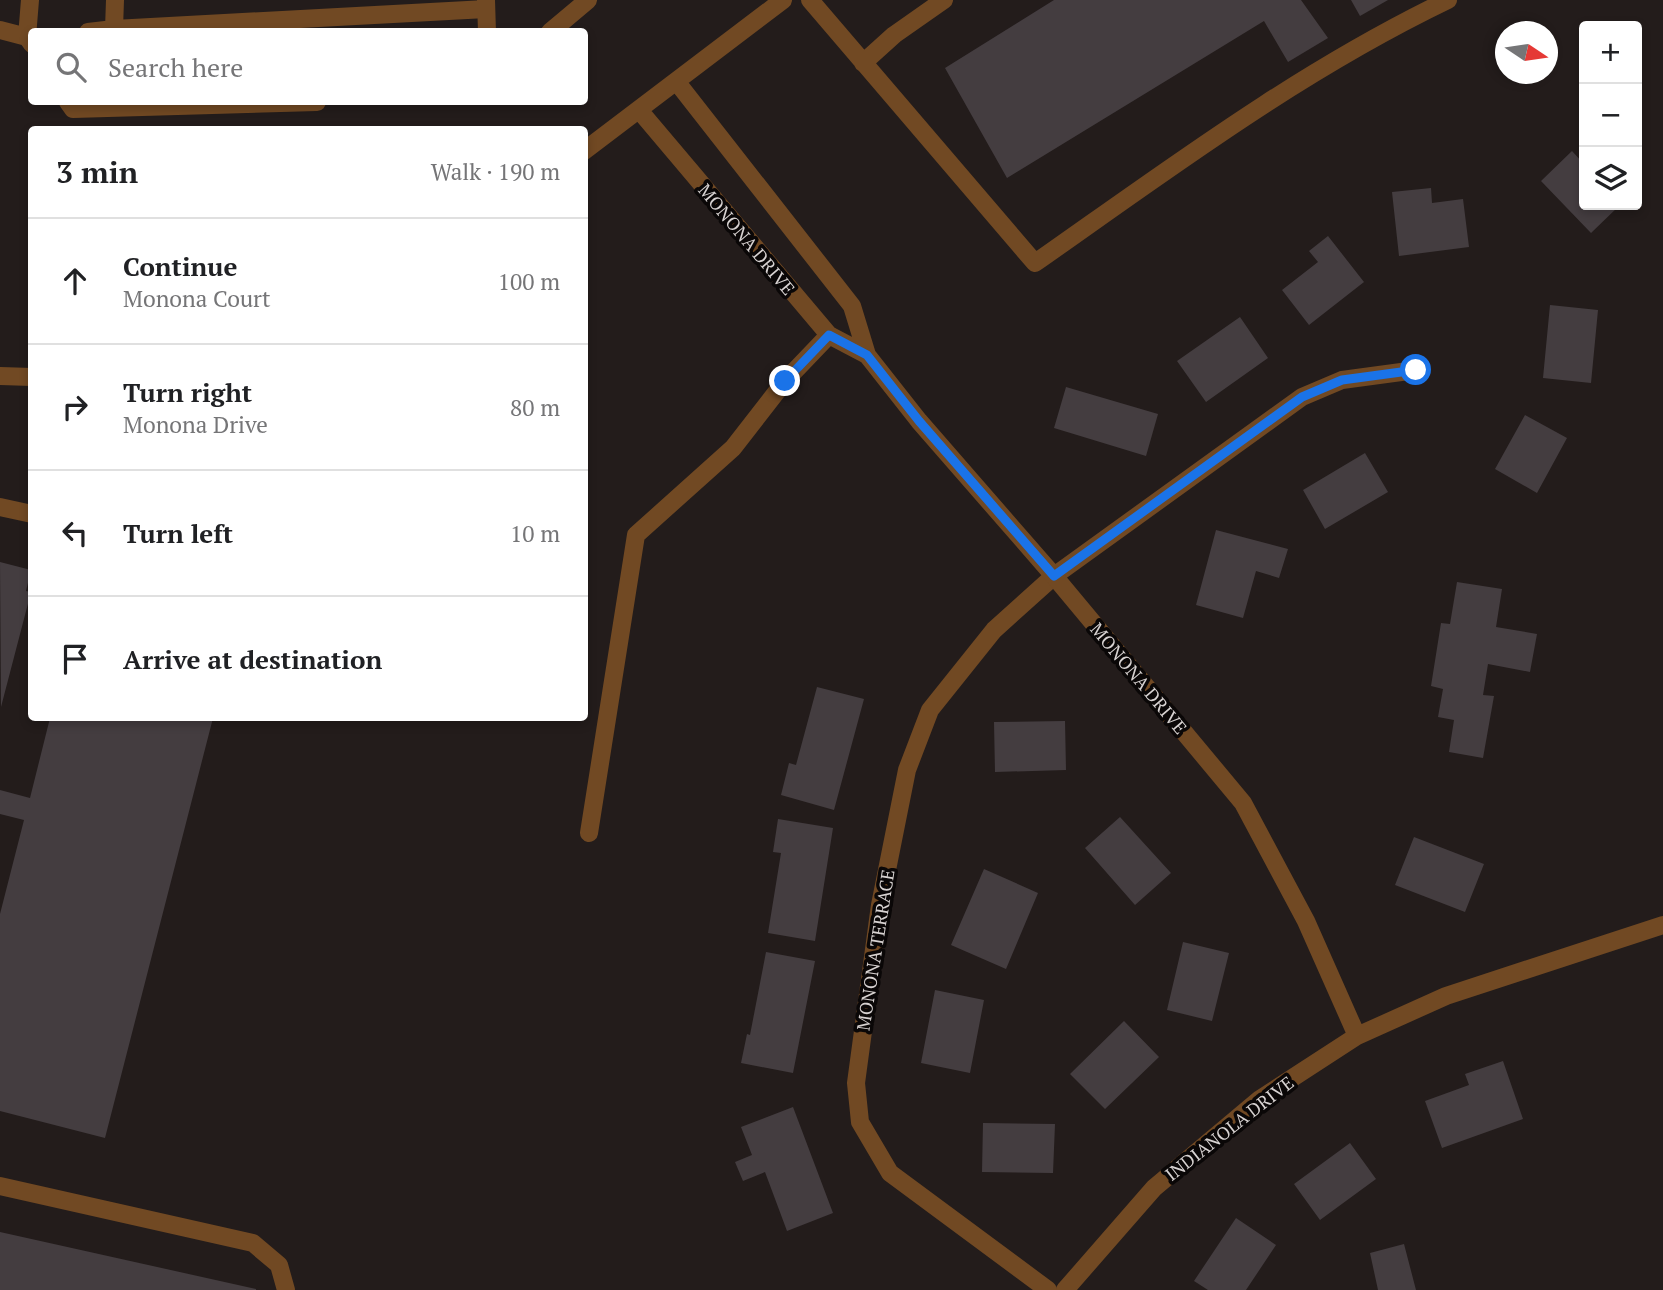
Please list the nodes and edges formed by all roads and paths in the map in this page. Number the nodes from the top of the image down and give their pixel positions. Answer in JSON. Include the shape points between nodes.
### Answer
{"nodes":[{"id":1,"x":30,"y":0,"type":"edge"},
{"id":2,"x":115,"y":0,"type":"edge"},
{"id":3,"x":588,"y":0,"type":"edge"},
{"id":4,"x":783,"y":0,"type":"edge"},
{"id":5,"x":810,"y":0,"type":"edge"},
{"id":6,"x":944,"y":0,"type":"edge"},
{"id":7,"x":1448,"y":0,"type":"edge"},
{"id":8,"x":486,"y":4,"type":"edge"},
{"id":9,"x":30,"y":28,"type":"edge"},
{"id":10,"x":114,"y":28,"type":"edge"},
{"id":11,"x":129,"y":28,"type":"edge"},
{"id":12,"x":487,"y":28,"type":"edge"},
{"id":13,"x":555,"y":28,"type":"edge"},
{"id":14,"x":0,"y":30,"type":"edge"},
{"id":15,"x":28,"y":38,"type":"edge"},
{"id":16,"x":863,"y":63,"type":"junction"},
{"id":17,"x":676,"y":81,"type":"junction"},
{"id":18,"x":70,"y":105,"type":"edge"},
{"id":19,"x":212,"y":105,"type":"edge"},
{"id":20,"x":639,"y":110,"type":"junction"},
{"id":21,"x":588,"y":148,"type":"edge"},
{"id":22,"x":829,"y":335,"type":"junction"},
{"id":23,"x":867,"y":355,"type":"junction"},
{"id":24,"x":1416,"y":370,"type":"dead end"},
{"id":25,"x":0,"y":376,"type":"edge"},
{"id":26,"x":28,"y":377,"type":"edge"},
{"id":27,"x":0,"y":507,"type":"edge"},
{"id":28,"x":28,"y":513,"type":"edge"},
{"id":29,"x":1054,"y":576,"type":"junction"},
{"id":30,"x":590,"y":833,"type":"dead end"},
{"id":31,"x":1663,"y":925,"type":"edge"},
{"id":32,"x":1357,"y":1036,"type":"junction"},
{"id":33,"x":0,"y":1186,"type":"edge"},
{"id":34,"x":286,"y":1290,"type":"edge"},
{"id":35,"x":1048,"y":1290,"type":"edge"},
{"id":36,"x":1065,"y":1290,"type":"edge"}],
"edges":[{"from":1,"to":9,"type":"street"},
{"from":2,"to":10,"type":"street"},
{"from":3,"to":13,"type":"street"},
{"from":4,"to":17,"type":"street"},
{"from":5,"to":16,"type":"street"},
{"from":6,"to":16,"type":"street"},
{"from":7,"to":16,"type":"street","via":[[1388,29],[1256,108],[1035,263]]},
{"from":8,"to":11,"type":"street"},
{"from":8,"to":12,"type":"street"},
{"from":14,"to":15,"type":"street"},
{"from":17,"to":20,"type":"street"},
{"from":17,"to":23,"type":"street","name":"MONONA DRIVE","via":[[852,306]]},
{"from":18,"to":19,"type":"street","via":[[73,109]]},
{"from":20,"to":21,"type":"street"},
{"from":20,"to":22,"type":"street","name":"MONONA DRIVE"},
{"from":22,"to":23,"type":"street","name":"MONONA DRIVE"},
{"from":22,"to":30,"type":"street","via":[[785,381],[733,448],[636,536]]},
{"from":23,"to":29,"type":"street","name":"MONONA DRIVE"},
{"from":24,"to":29,"type":"street","name":"MONONA TERRACE","via":[[1342,380],[1302,397]]},
{"from":25,"to":26,"type":"street"},
{"from":27,"to":28,"type":"street"},
{"from":29,"to":32,"type":"street","name":"MONONA DRIVE","via":[[1243,803],[1307,921]]},
{"from":29,"to":35,"type":"street","name":"MONONA TERRACE","via":[[995,630],[930,710],[907,770],[880,905],[856,1083],[860,1122],[890,1173]]},
{"from":31,"to":32,"type":"street","name":"INDIANOLA DRIVE","via":[[1446,996]]},
{"from":32,"to":36,"type":"street","name":"INDIANOLA DRIVE","via":[[1260,1099],[1154,1188]]},
{"from":33,"to":34,"type":"street","via":[[253,1242],[279,1265]]}]}
